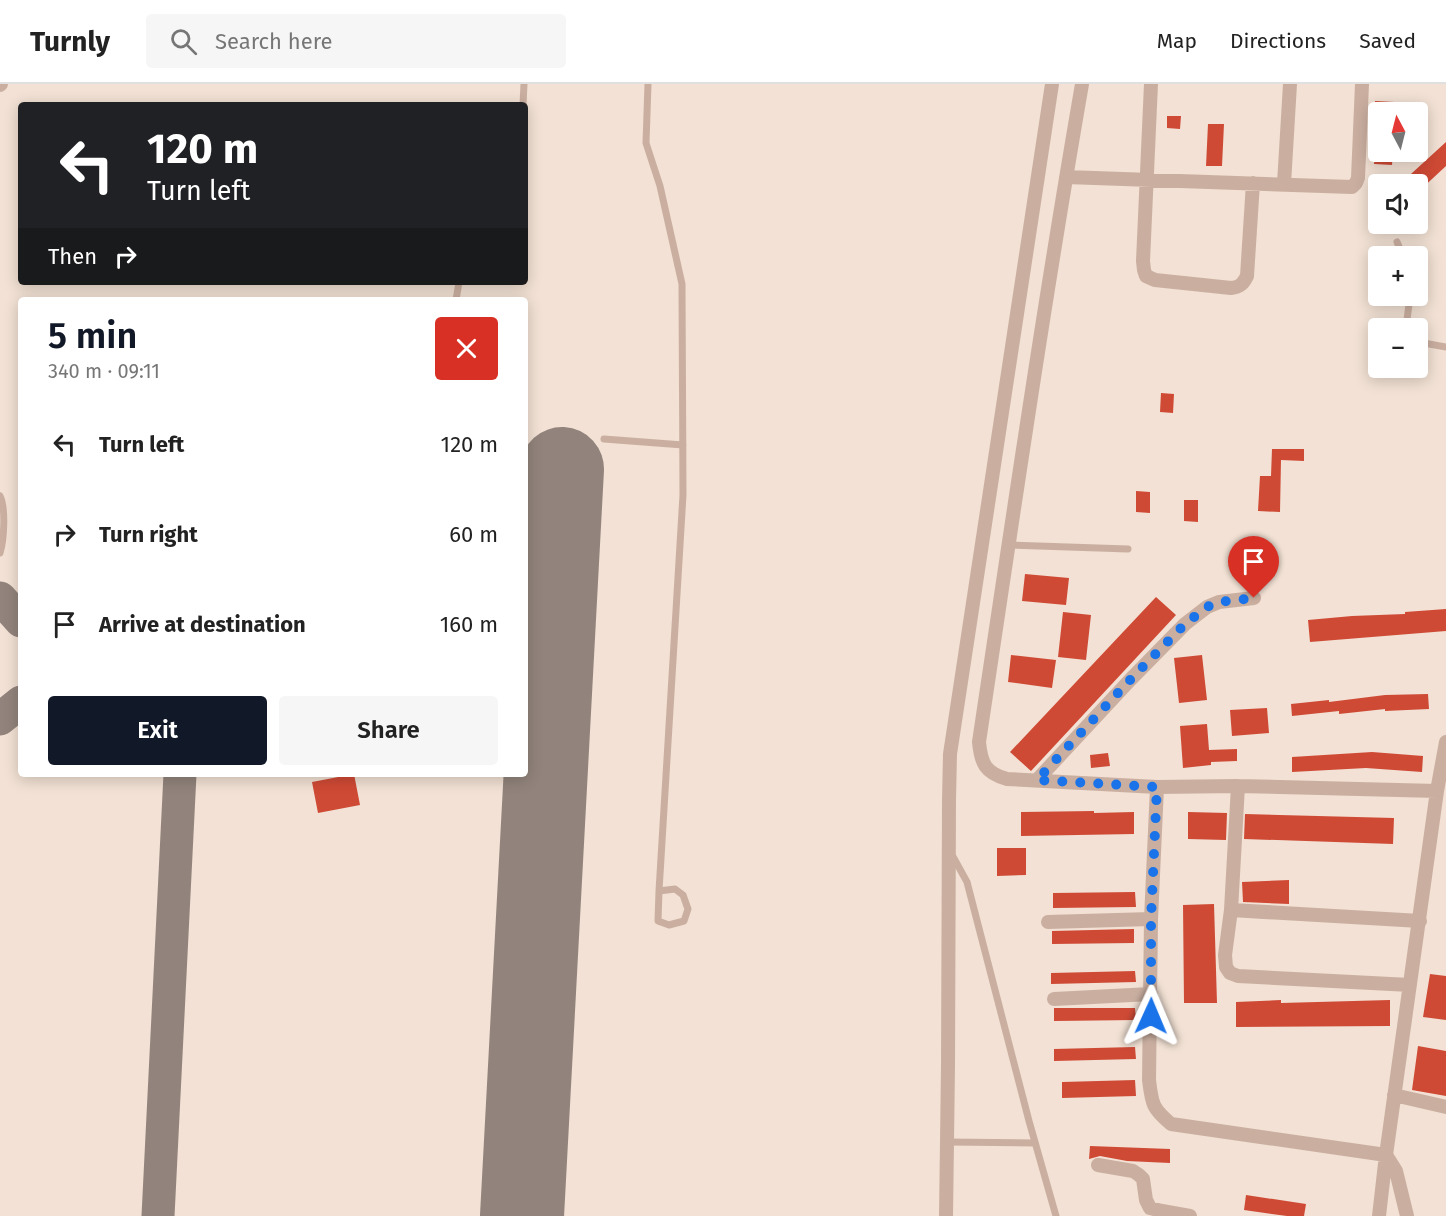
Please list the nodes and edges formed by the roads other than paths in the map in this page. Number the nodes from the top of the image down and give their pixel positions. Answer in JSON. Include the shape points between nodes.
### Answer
{"nodes":[{"id":1,"x":524,"y":84,"type":"edge"},
{"id":2,"x":648,"y":84,"type":"edge"},
{"id":3,"x":1052,"y":84,"type":"edge"},
{"id":4,"x":1082,"y":84,"type":"edge"},
{"id":5,"x":1151,"y":84,"type":"edge"},
{"id":6,"x":1290,"y":84,"type":"edge"},
{"id":7,"x":1362,"y":84,"type":"edge"},
{"id":8,"x":523,"y":102,"type":"edge"},
{"id":9,"x":1066,"y":177,"type":"junction"},
{"id":10,"x":1146,"y":180,"type":"junction"},
{"id":11,"x":1253,"y":183,"type":"junction"},
{"id":12,"x":1284,"y":184,"type":"junction"},
{"id":13,"x":1397,"y":242,"type":"dead end"},
{"id":14,"x":1399,"y":246,"type":"edge"},
{"id":15,"x":1428,"y":344,"type":"edge"},
{"id":16,"x":1446,"y":347,"type":"edge"},
{"id":17,"x":604,"y":439,"type":"dead end"},
{"id":18,"x":683,"y":445,"type":"junction"},
{"id":19,"x":0,"y":496,"type":"edge"},
{"id":20,"x":1009,"y":545,"type":"junction"},
{"id":21,"x":1128,"y":549,"type":"dead end"},
{"id":22,"x":0,"y":553,"type":"edge"},
{"id":23,"x":1254,"y":598,"type":"dead end"},
{"id":24,"x":1446,"y":742,"type":"edge"},
{"id":25,"x":1037,"y":780,"type":"junction"},
{"id":26,"x":1238,"y":786,"type":"junction"},
{"id":27,"x":1157,"y":787,"type":"junction"},
{"id":28,"x":1437,"y":791,"type":"junction"},
{"id":29,"x":949,"y":849,"type":"junction"},
{"id":30,"x":659,"y":891,"type":"junction"},
{"id":31,"x":1231,"y":910,"type":"junction"},
{"id":32,"x":1151,"y":919,"type":"junction"},
{"id":33,"x":1420,"y":921,"type":"junction"},
{"id":34,"x":1048,"y":922,"type":"dead end"},
{"id":35,"x":1410,"y":985,"type":"junction"},
{"id":36,"x":1151,"y":994,"type":"junction"},
{"id":37,"x":1054,"y":999,"type":"dead end"},
{"id":38,"x":1394,"y":1095,"type":"junction"},
{"id":39,"x":1446,"y":1107,"type":"edge"},
{"id":40,"x":947,"y":1142,"type":"junction"},
{"id":41,"x":1035,"y":1143,"type":"junction"},
{"id":42,"x":1386,"y":1155,"type":"junction"},
{"id":43,"x":1098,"y":1165,"type":"dead end"},
{"id":44,"x":946,"y":1216,"type":"edge"},
{"id":45,"x":1056,"y":1216,"type":"edge"},
{"id":46,"x":1190,"y":1216,"type":"edge"},
{"id":47,"x":1379,"y":1216,"type":"edge"},
{"id":48,"x":1407,"y":1216,"type":"edge"}],
"edges":[{"from":1,"to":8,"type":"lane"},
{"from":2,"to":18,"type":"lane","via":[[646,143],[682,284]]},
{"from":3,"to":29,"type":"street","via":[[950,754]]},
{"from":4,"to":9,"type":"street"},
{"from":5,"to":10,"type":"street"},
{"from":6,"to":12,"type":"street"},
{"from":7,"to":12,"type":"street","via":[[1356,183],[1352,187]]},
{"from":9,"to":10,"type":"street"},
{"from":9,"to":20,"type":"street"},
{"from":10,"to":11,"type":"street"},
{"from":10,"to":11,"type":"street","via":[[1146,276],[1231,288],[1244,283],[1247,276]]},
{"from":11,"to":12,"type":"street"},
{"from":13,"to":14,"type":"lane"},
{"from":15,"to":16,"type":"lane"},
{"from":17,"to":18,"type":"lane"},
{"from":18,"to":30,"type":"lane"},
{"from":19,"to":22,"type":"lane"},
{"from":20,"to":21,"type":"lane"},
{"from":20,"to":25,"type":"street","via":[[980,755],[994,775]]},
{"from":23,"to":25,"type":"street","via":[[1219,602],[1185,624]]},
{"from":24,"to":28,"type":"street"},
{"from":25,"to":27,"type":"street"},
{"from":26,"to":27,"type":"street"},
{"from":26,"to":28,"type":"street"},
{"from":26,"to":31,"type":"street"},
{"from":27,"to":32,"type":"street"},
{"from":28,"to":33,"type":"street"},
{"from":29,"to":40,"type":"street"},
{"from":29,"to":41,"type":"lane","via":[[967,882]]},
{"from":30,"to":30,"type":"lane","via":[[658,921],[669,925],[684,921],[688,909],[683,895],[675,890]]},
{"from":31,"to":33,"type":"street"},
{"from":31,"to":35,"type":"street","via":[[1226,967],[1238,976]]},
{"from":32,"to":34,"type":"street"},
{"from":32,"to":36,"type":"street"},
{"from":33,"to":35,"type":"street"},
{"from":35,"to":38,"type":"street"},
{"from":36,"to":37,"type":"street"},
{"from":36,"to":42,"type":"street","via":[[1152,1101],[1158,1114],[1171,1124]]},
{"from":38,"to":39,"type":"street"},
{"from":38,"to":42,"type":"street"},
{"from":40,"to":41,"type":"lane"},
{"from":40,"to":44,"type":"street"},
{"from":41,"to":45,"type":"lane"},
{"from":42,"to":47,"type":"street"},
{"from":42,"to":48,"type":"street","via":[[1396,1171]]},
{"from":43,"to":46,"type":"street","via":[[1132,1171],[1143,1179],[1150,1208]]}]}
